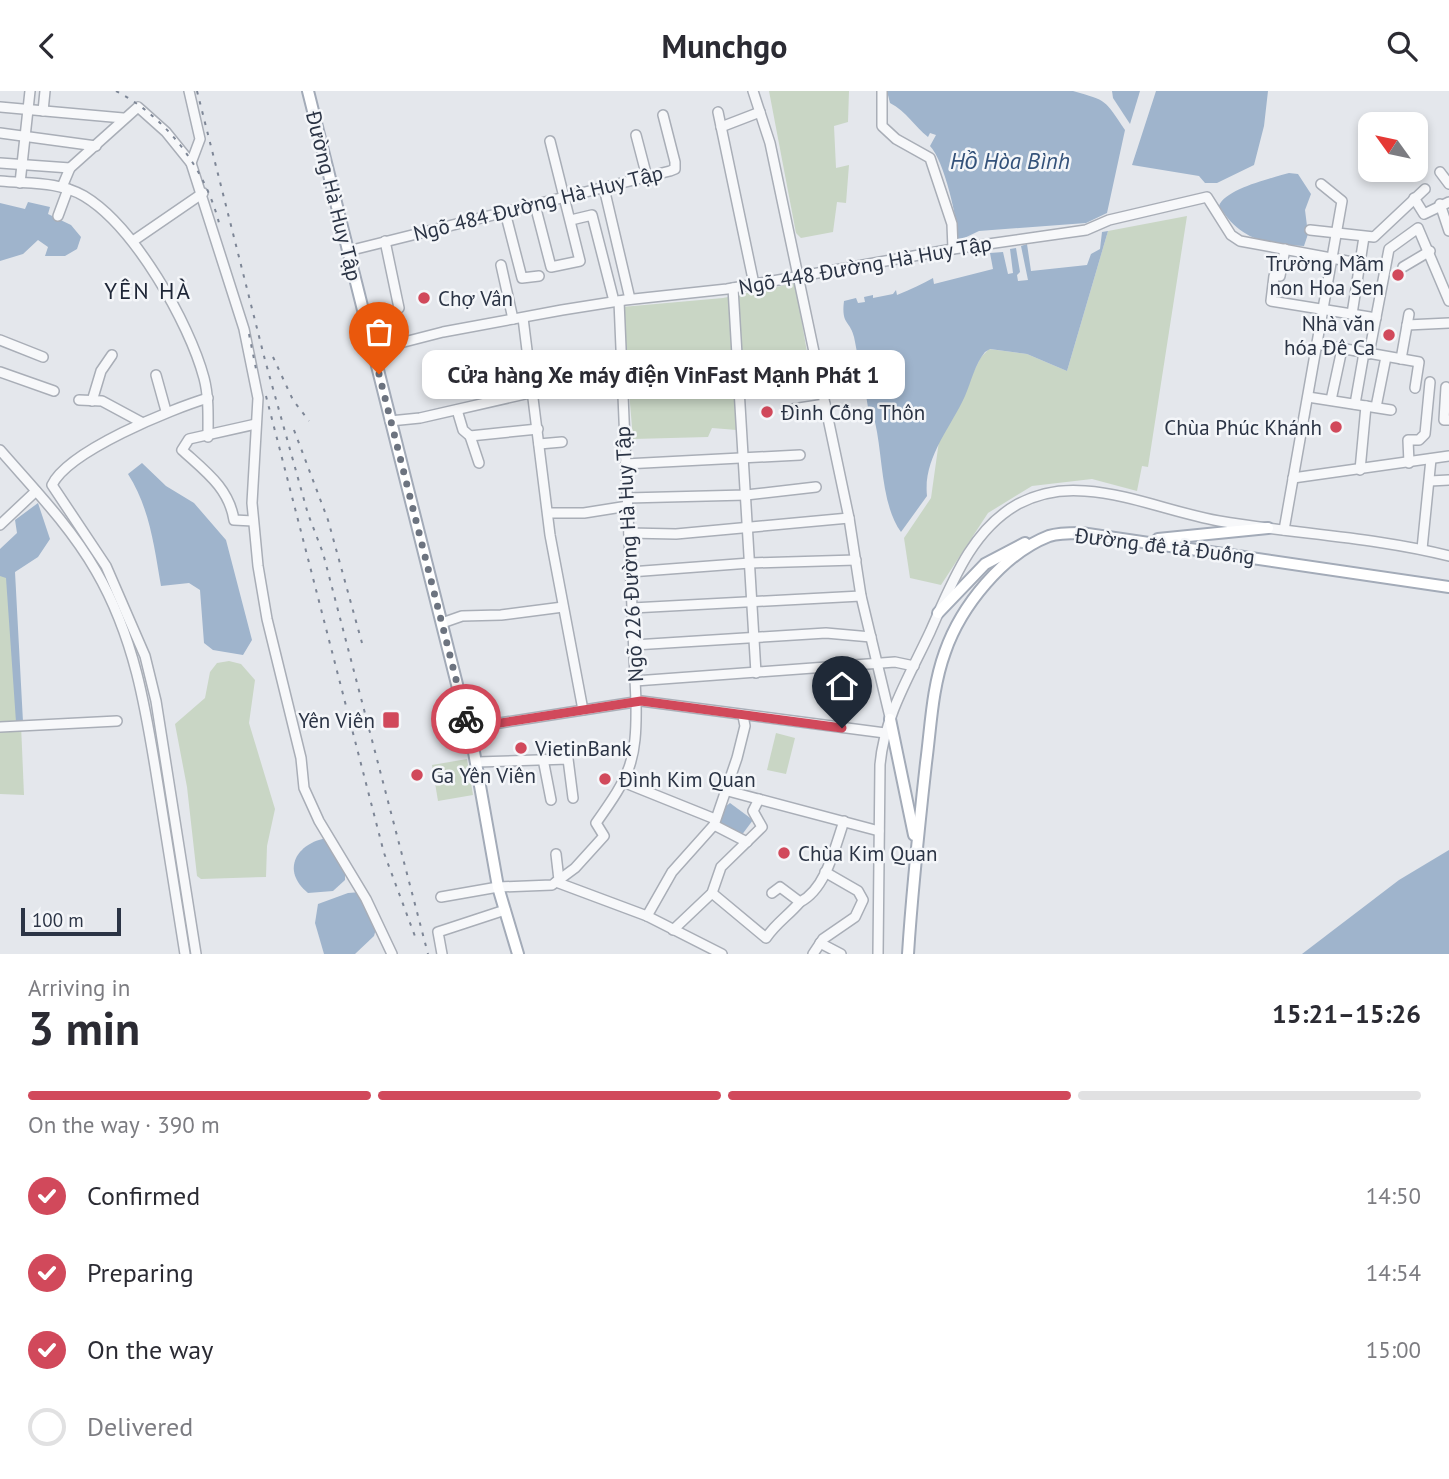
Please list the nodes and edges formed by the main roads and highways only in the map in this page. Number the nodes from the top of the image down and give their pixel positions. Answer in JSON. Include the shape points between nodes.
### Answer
{"nodes":[{"id":1,"x":308,"y":91,"type":"edge"},
{"id":2,"x":1268,"y":528,"type":"road end"},
{"id":3,"x":1051,"y":535,"type":"junction"},
{"id":4,"x":1138,"y":540,"type":"junction"},
{"id":5,"x":1449,"y":587,"type":"edge"},
{"id":6,"x":938,"y":613,"type":"road end"},
{"id":7,"x":890,"y":719,"type":"road end"},
{"id":8,"x":916,"y":845,"type":"junction"},
{"id":9,"x":519,"y":954,"type":"edge"},
{"id":10,"x":908,"y":954,"type":"edge"}],
"edges":[{"from":1,"to":9,"type":"main road","name":"Đường Hà Huy Tập","via":[[477,762],[498,887]]},
{"from":2,"to":4,"type":"main road"},
{"from":3,"to":4,"type":"main road","name":"Đường đê tả Đuống","via":[[1081,533]]},
{"from":3,"to":6,"type":"main road","via":[[1012,548],[985,564]]},
{"from":3,"to":8,"type":"main road","name":"Đường đê tả Đuống","via":[[1020,551],[996,573],[964,614],[945,650],[934,686]]},
{"from":4,"to":5,"type":"main road","name":"Đường đê tả Đuống"},
{"from":7,"to":8,"type":"main road"},
{"from":8,"to":10,"type":"main road","name":"Đường đê tả Đuống"}]}
